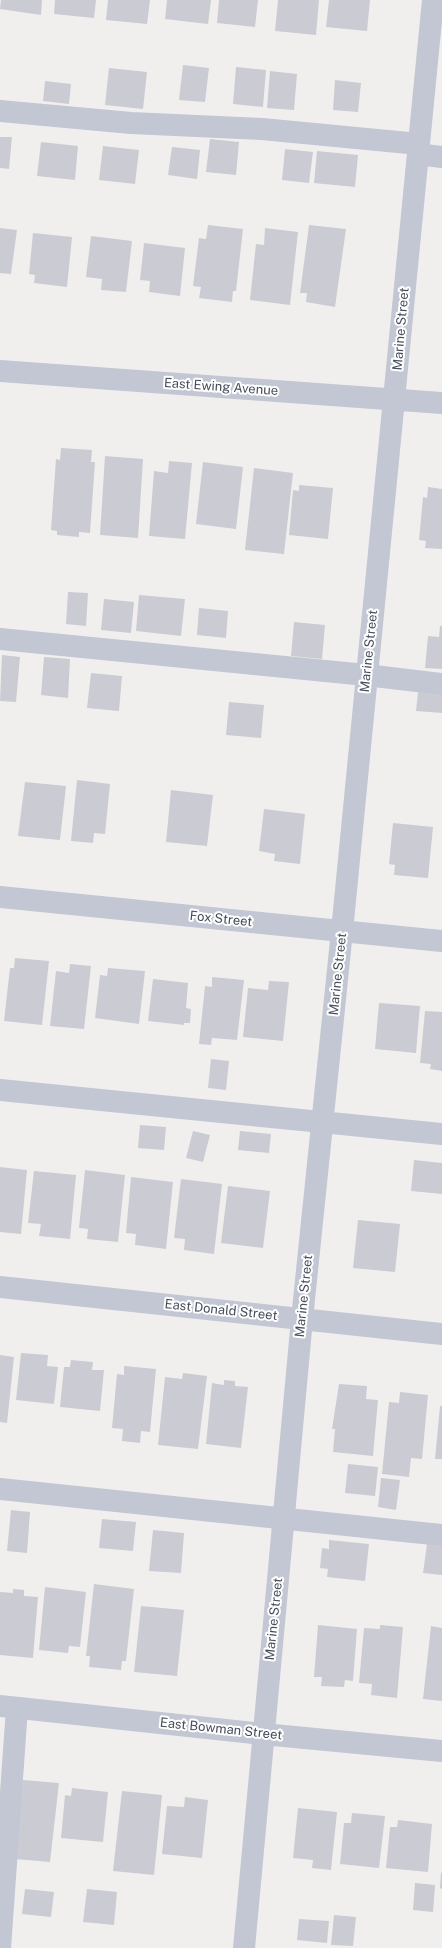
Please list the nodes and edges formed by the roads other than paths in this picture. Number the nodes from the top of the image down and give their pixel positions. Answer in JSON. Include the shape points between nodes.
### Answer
{"nodes":[{"id":1,"x":433,"y":0,"type":"edge"},
{"id":2,"x":0,"y":111,"type":"edge"},
{"id":3,"x":418,"y":149,"type":"junction"},
{"id":4,"x":442,"y":157,"type":"edge"},
{"id":5,"x":0,"y":371,"type":"edge"},
{"id":6,"x":394,"y":400,"type":"junction"},
{"id":7,"x":442,"y":403,"type":"edge"},
{"id":8,"x":0,"y":639,"type":"edge"},
{"id":9,"x":366,"y":675,"type":"junction"},
{"id":10,"x":442,"y":684,"type":"edge"},
{"id":11,"x":0,"y":897,"type":"edge"},
{"id":12,"x":342,"y":931,"type":"junction"},
{"id":13,"x":442,"y":941,"type":"edge"},
{"id":14,"x":0,"y":1090,"type":"edge"},
{"id":15,"x":322,"y":1121,"type":"junction"},
{"id":16,"x":442,"y":1134,"type":"edge"},
{"id":17,"x":0,"y":1287,"type":"edge"},
{"id":18,"x":302,"y":1318,"type":"junction"},
{"id":19,"x":442,"y":1334,"type":"edge"},
{"id":20,"x":0,"y":1489,"type":"edge"},
{"id":21,"x":284,"y":1517,"type":"junction"},
{"id":22,"x":442,"y":1534,"type":"edge"},
{"id":23,"x":9,"y":1707,"type":"edge"},
{"id":24,"x":263,"y":1734,"type":"junction"},
{"id":25,"x":442,"y":1751,"type":"edge"},
{"id":26,"x":0,"y":1948,"type":"edge"},
{"id":27,"x":244,"y":1948,"type":"edge"}],
"edges":[{"from":1,"to":3,"type":"street","name":"Marine Street"},
{"from":2,"to":3,"type":"street","via":[[131,123],[262,129]]},
{"from":3,"to":4,"type":"street"},
{"from":3,"to":6,"type":"street","name":"Marine Street"},
{"from":5,"to":6,"type":"street","name":"East Ewing Avenue"},
{"from":6,"to":7,"type":"street","name":"East Ewing Avenue"},
{"from":6,"to":9,"type":"street","name":"Marine Street"},
{"from":8,"to":9,"type":"street"},
{"from":9,"to":10,"type":"street"},
{"from":9,"to":12,"type":"street","name":"Marine Street"},
{"from":11,"to":12,"type":"street","name":"Fox Street"},
{"from":12,"to":13,"type":"street","name":"Fox Street"},
{"from":12,"to":15,"type":"street","name":"Marine Street"},
{"from":14,"to":15,"type":"street"},
{"from":15,"to":16,"type":"street"},
{"from":15,"to":18,"type":"street","name":"Marine Street"},
{"from":17,"to":18,"type":"street","name":"East Donald Street"},
{"from":18,"to":19,"type":"street","name":"East Donald Street"},
{"from":18,"to":21,"type":"street","name":"Marine Street"},
{"from":20,"to":21,"type":"street"},
{"from":21,"to":22,"type":"street"},
{"from":21,"to":24,"type":"street","name":"Marine Street"},
{"from":23,"to":24,"type":"street","name":"East Bowman Street"},
{"from":23,"to":26,"type":"street"},
{"from":24,"to":25,"type":"street","name":"East Bowman Street"},
{"from":24,"to":27,"type":"street","name":"Marine Street"}]}
